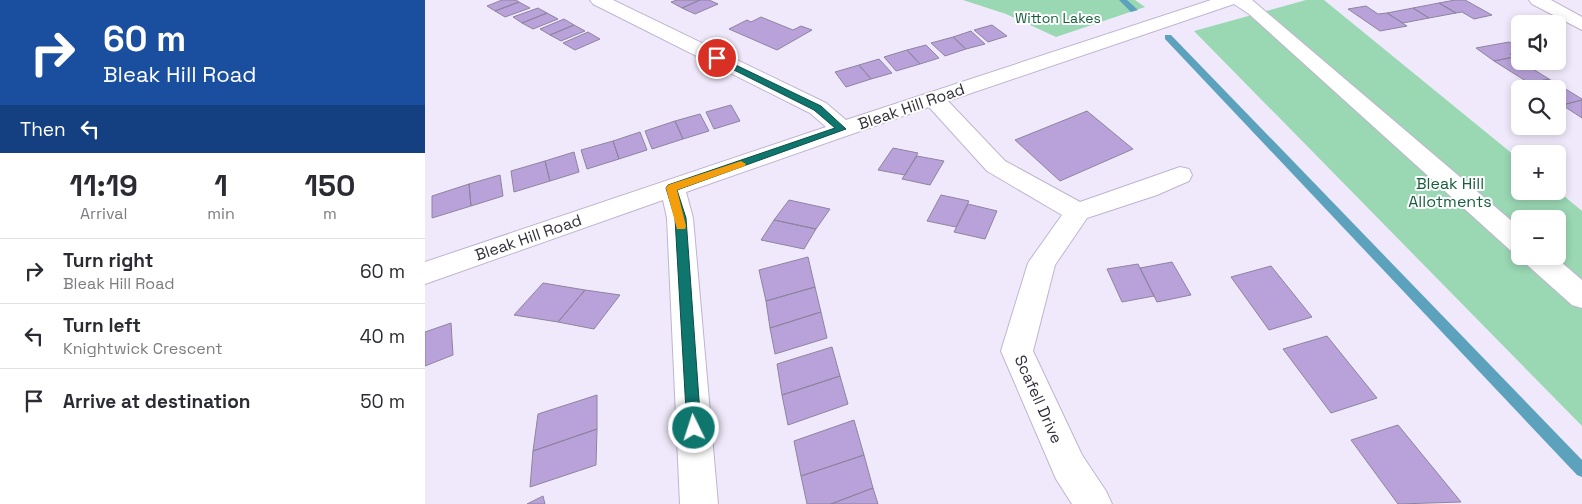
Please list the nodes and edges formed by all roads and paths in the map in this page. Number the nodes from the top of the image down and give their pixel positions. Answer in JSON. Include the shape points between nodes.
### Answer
{"nodes":[{"id":1,"x":599,"y":0,"type":"edge"},
{"id":2,"x":1229,"y":0,"type":"edge"},
{"id":3,"x":1240,"y":0,"type":"edge"},
{"id":4,"x":1538,"y":0,"type":"edge"},
{"id":5,"x":1582,"y":24,"type":"edge"},
{"id":6,"x":933,"y":98,"type":"junction"},
{"id":7,"x":841,"y":129,"type":"junction"},
{"id":8,"x":1180,"y":175,"type":"dead end"},
{"id":9,"x":672,"y":188,"type":"junction"},
{"id":10,"x":1078,"y":212,"type":"junction"},
{"id":11,"x":1511,"y":235,"type":"edge"},
{"id":12,"x":1545,"y":265,"type":"edge"},
{"id":13,"x":425,"y":273,"type":"edge"},
{"id":14,"x":1582,"y":297,"type":"edge"},
{"id":15,"x":699,"y":504,"type":"edge"},
{"id":16,"x":1093,"y":504,"type":"edge"}],
"edges":[{"from":1,"to":7,"type":"street","via":[[818,108]]},
{"from":2,"to":6,"type":"street","name":"Bleak Hill Road"},
{"from":3,"to":11,"type":"street"},
{"from":4,"to":5,"type":"street"},
{"from":6,"to":7,"type":"street","name":"Bleak Hill Road"},
{"from":6,"to":10,"type":"street","via":[[996,166]]},
{"from":7,"to":9,"type":"street","name":"Bleak Hill Road"},
{"from":8,"to":10,"type":"street"},
{"from":9,"to":13,"type":"street","name":"Bleak Hill Road"},
{"from":9,"to":15,"type":"street","via":[[681,218]]},
{"from":10,"to":16,"type":"street","name":"Scafell Drive","via":[[1041,263],[1017,350],[1069,467]]},
{"from":12,"to":14,"type":"street"}]}
